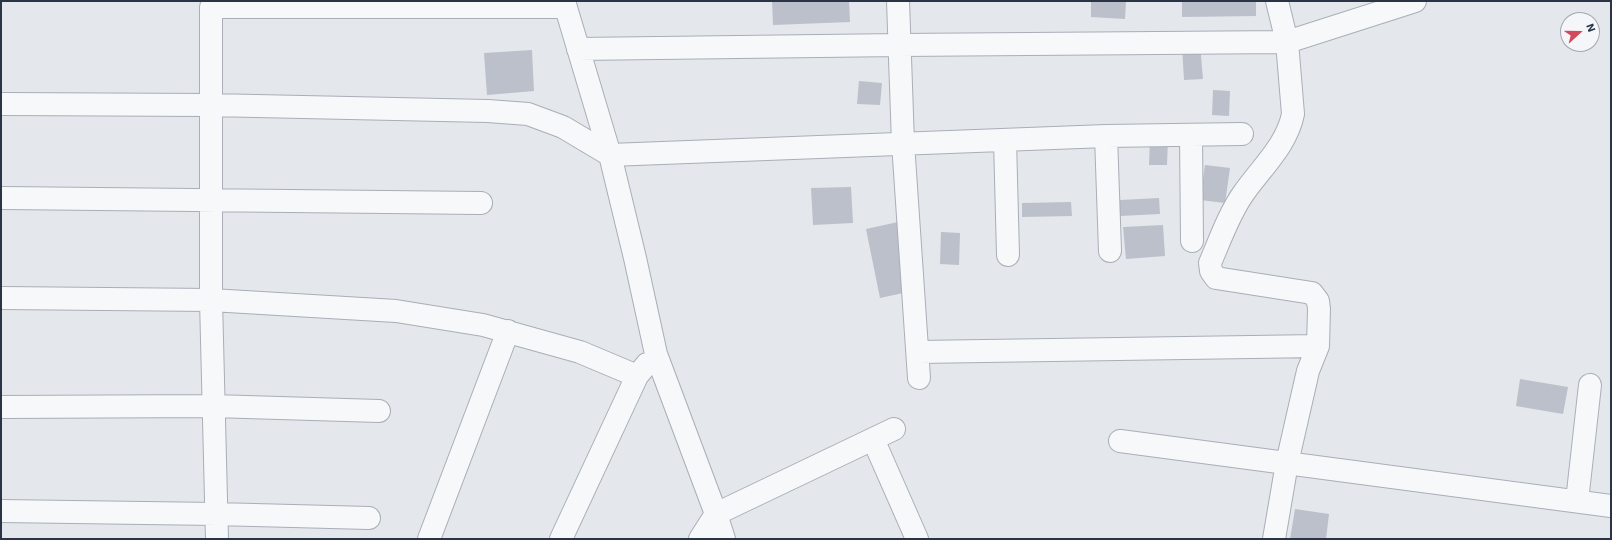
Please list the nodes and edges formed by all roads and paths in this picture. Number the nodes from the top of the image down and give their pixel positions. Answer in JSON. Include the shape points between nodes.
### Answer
{"nodes":[{"id":1,"x":898,"y":1,"type":"edge"},
{"id":2,"x":1277,"y":1,"type":"edge"},
{"id":3,"x":1415,"y":1,"type":"edge"},
{"id":4,"x":564,"y":4,"type":"edge"},
{"id":5,"x":1287,"y":42,"type":"junction"},
{"id":6,"x":899,"y":44,"type":"junction"},
{"id":7,"x":578,"y":49,"type":"junction"},
{"id":8,"x":2,"y":104,"type":"dead end"},
{"id":9,"x":210,"y":105,"type":"junction"},
{"id":10,"x":1242,"y":134,"type":"dead end"},
{"id":11,"x":1191,"y":135,"type":"junction"},
{"id":12,"x":1106,"y":136,"type":"junction"},
{"id":13,"x":1005,"y":140,"type":"junction"},
{"id":14,"x":903,"y":144,"type":"junction"},
{"id":15,"x":610,"y":155,"type":"junction"},
{"id":16,"x":3,"y":198,"type":"dead end"},
{"id":17,"x":210,"y":200,"type":"junction"},
{"id":18,"x":481,"y":203,"type":"dead end"},
{"id":19,"x":1192,"y":241,"type":"dead end"},
{"id":20,"x":1110,"y":251,"type":"dead end"},
{"id":21,"x":1008,"y":255,"type":"dead end"},
{"id":22,"x":1,"y":298,"type":"edge"},
{"id":23,"x":211,"y":300,"type":"junction"},
{"id":24,"x":508,"y":331,"type":"junction"},
{"id":25,"x":1318,"y":346,"type":"junction"},
{"id":26,"x":918,"y":352,"type":"junction"},
{"id":27,"x":656,"y":354,"type":"junction"},
{"id":28,"x":637,"y":376,"type":"junction"},
{"id":29,"x":919,"y":378,"type":"dead end"},
{"id":30,"x":1590,"y":385,"type":"dead end"},
{"id":31,"x":213,"y":406,"type":"junction"},
{"id":32,"x":1,"y":407,"type":"edge"},
{"id":33,"x":379,"y":411,"type":"dead end"},
{"id":34,"x":894,"y":429,"type":"dead end"},
{"id":35,"x":873,"y":439,"type":"junction"},
{"id":36,"x":1120,"y":441,"type":"dead end"},
{"id":37,"x":1287,"y":463,"type":"junction"},
{"id":38,"x":1577,"y":501,"type":"junction"},
{"id":39,"x":1611,"y":506,"type":"edge"},
{"id":40,"x":1,"y":511,"type":"edge"},
{"id":41,"x":216,"y":514,"type":"junction"},
{"id":42,"x":716,"y":514,"type":"junction"},
{"id":43,"x":369,"y":518,"type":"dead end"},
{"id":44,"x":217,"y":539,"type":"edge"},
{"id":45,"x":429,"y":539,"type":"edge"},
{"id":46,"x":561,"y":539,"type":"edge"},
{"id":47,"x":700,"y":539,"type":"edge"},
{"id":48,"x":724,"y":539,"type":"edge"},
{"id":49,"x":917,"y":539,"type":"edge"},
{"id":50,"x":1274,"y":539,"type":"edge"}],
"edges":[{"from":1,"to":6,"type":"street"},
{"from":2,"to":5,"type":"street"},
{"from":3,"to":5,"type":"street"},
{"from":4,"to":7,"type":"street"},
{"from":4,"to":9,"type":"street","via":[[211,7]]},
{"from":5,"to":6,"type":"street"},
{"from":5,"to":25,"type":"street","via":[[1293,114],[1291,123],[1286,136],[1238,202],[1210,263],[1211,271],[1216,278],[1312,293],[1318,301],[1319,309]]},
{"from":6,"to":7,"type":"street"},
{"from":6,"to":14,"type":"street"},
{"from":7,"to":15,"type":"street"},
{"from":8,"to":9,"type":"street"},
{"from":9,"to":15,"type":"street","via":[[528,114],[563,127]]},
{"from":9,"to":17,"type":"street"},
{"from":10,"to":11,"type":"street"},
{"from":11,"to":12,"type":"street"},
{"from":11,"to":19,"type":"street"},
{"from":12,"to":13,"type":"street"},
{"from":12,"to":20,"type":"street"},
{"from":13,"to":14,"type":"street"},
{"from":13,"to":21,"type":"street"},
{"from":14,"to":15,"type":"street"},
{"from":14,"to":26,"type":"street"},
{"from":15,"to":27,"type":"street"},
{"from":16,"to":17,"type":"street"},
{"from":17,"to":18,"type":"street"},
{"from":17,"to":23,"type":"street"},
{"from":22,"to":23,"type":"street"},
{"from":23,"to":24,"type":"street","via":[[396,311],[482,324]]},
{"from":23,"to":31,"type":"street"},
{"from":24,"to":28,"type":"street","via":[[580,352]]},
{"from":24,"to":45,"type":"street"},
{"from":25,"to":26,"type":"street"},
{"from":25,"to":37,"type":"street","via":[[1308,371]]},
{"from":26,"to":29,"type":"street"},
{"from":27,"to":28,"type":"street"},
{"from":27,"to":42,"type":"street"},
{"from":28,"to":46,"type":"street"},
{"from":30,"to":38,"type":"street"},
{"from":31,"to":32,"type":"street"},
{"from":31,"to":33,"type":"street"},
{"from":31,"to":41,"type":"street"},
{"from":34,"to":35,"type":"street"},
{"from":35,"to":42,"type":"street"},
{"from":35,"to":49,"type":"street"},
{"from":36,"to":37,"type":"street"},
{"from":37,"to":38,"type":"street"},
{"from":37,"to":50,"type":"street"},
{"from":38,"to":39,"type":"street"},
{"from":40,"to":41,"type":"street"},
{"from":41,"to":43,"type":"street"},
{"from":41,"to":44,"type":"street"},
{"from":42,"to":47,"type":"street"},
{"from":42,"to":48,"type":"street"}]}
